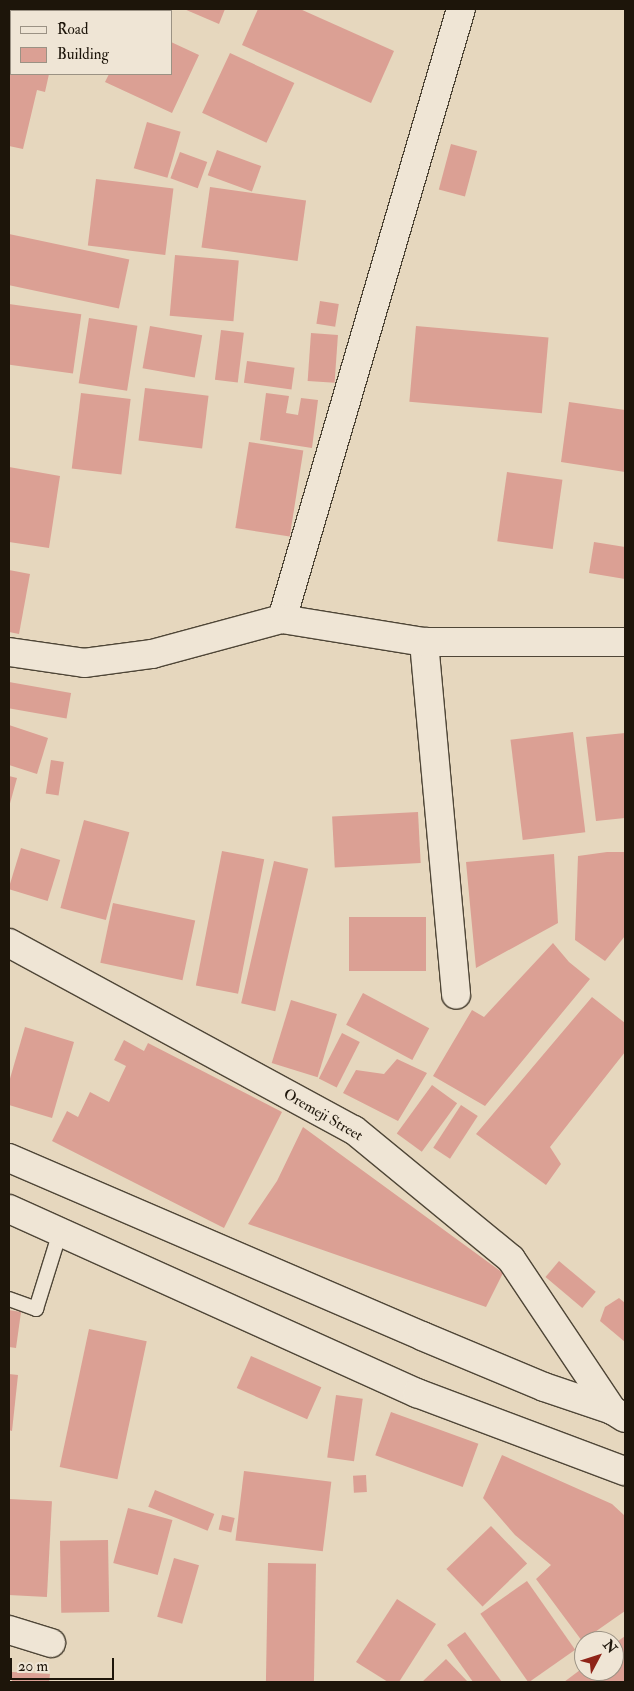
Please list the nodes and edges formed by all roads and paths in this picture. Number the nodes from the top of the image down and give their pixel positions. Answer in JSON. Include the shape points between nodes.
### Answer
{"nodes":[{"id":1,"x":461,"y":9,"type":"edge"},
{"id":2,"x":282,"y":618,"type":"junction"},
{"id":3,"x":424,"y":642,"type":"junction"},
{"id":4,"x":625,"y":642,"type":"edge"},
{"id":5,"x":9,"y":652,"type":"edge"},
{"id":6,"x":9,"y":943,"type":"edge"},
{"id":7,"x":456,"y":995,"type":"dead end"},
{"id":8,"x":9,"y":1158,"type":"edge"},
{"id":9,"x":9,"y":1209,"type":"edge"},
{"id":10,"x":60,"y":1232,"type":"junction"},
{"id":11,"x":9,"y":1299,"type":"edge"},
{"id":12,"x":619,"y":1414,"type":"edge"},
{"id":13,"x":625,"y":1471,"type":"edge"},
{"id":14,"x":9,"y":1630,"type":"edge"},
{"id":15,"x":52,"y":1643,"type":"dead end"}],
"edges":[{"from":1,"to":2,"type":"street"},
{"from":2,"to":3,"type":"street"},
{"from":2,"to":5,"type":"street","via":[[152,654],[84,663]]},
{"from":3,"to":4,"type":"street"},
{"from":3,"to":7,"type":"street"},
{"from":6,"to":12,"type":"street","name":"Oremeji Street","via":[[354,1130],[511,1259]]},
{"from":8,"to":12,"type":"street","via":[[422,1336],[544,1387]]},
{"from":9,"to":10,"type":"street"},
{"from":10,"to":11,"type":"lane","via":[[36,1309]]},
{"from":10,"to":13,"type":"street","via":[[417,1393]]},
{"from":14,"to":15,"type":"street"}]}
